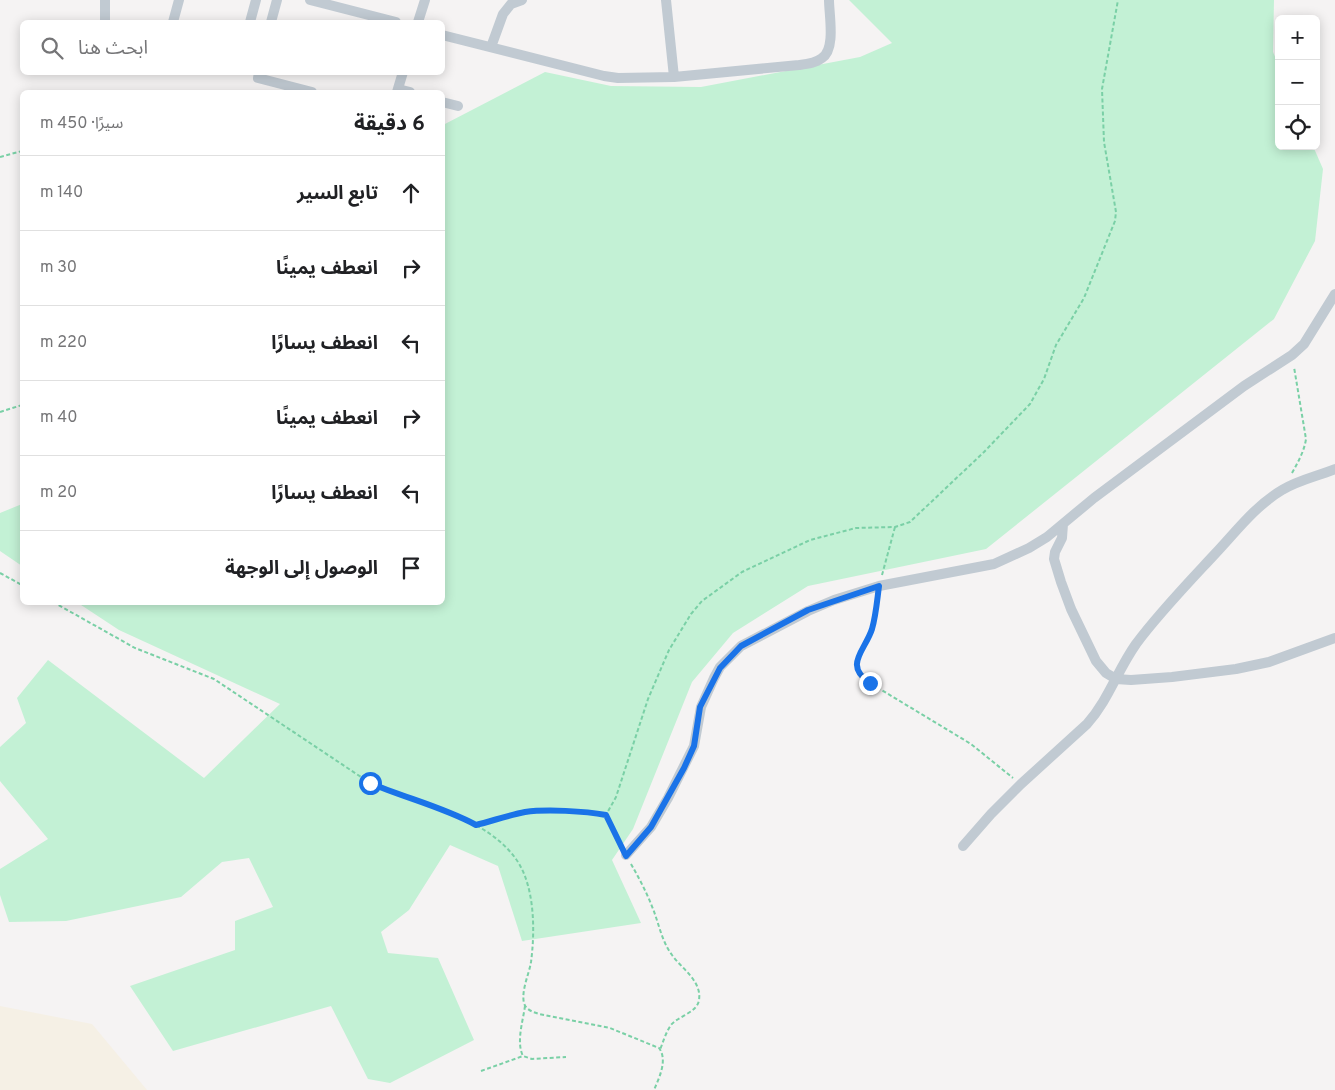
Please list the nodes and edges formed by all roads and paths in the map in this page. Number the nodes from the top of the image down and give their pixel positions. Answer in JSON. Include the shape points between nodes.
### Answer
{"nodes":[{"id":1,"x":104,"y":0,"type":"edge"},
{"id":2,"x":179,"y":0,"type":"edge"},
{"id":3,"x":256,"y":0,"type":"edge"},
{"id":4,"x":277,"y":0,"type":"edge"},
{"id":5,"x":310,"y":0,"type":"edge"},
{"id":6,"x":425,"y":0,"type":"edge"},
{"id":7,"x":522,"y":0,"type":"edge"},
{"id":8,"x":666,"y":0,"type":"edge"},
{"id":9,"x":829,"y":0,"type":"edge"},
{"id":10,"x":1118,"y":0,"type":"edge"},
{"id":11,"x":105,"y":20,"type":"edge"},
{"id":12,"x":174,"y":20,"type":"edge"},
{"id":13,"x":251,"y":20,"type":"edge"},
{"id":14,"x":272,"y":20,"type":"edge"},
{"id":15,"x":388,"y":20,"type":"edge"},
{"id":16,"x":419,"y":20,"type":"edge"},
{"id":17,"x":445,"y":36,"type":"edge"},
{"id":18,"x":491,"y":47,"type":"junction"},
{"id":19,"x":258,"y":75,"type":"edge"},
{"id":20,"x":402,"y":75,"type":"edge"},
{"id":21,"x":674,"y":77,"type":"junction"},
{"id":22,"x":304,"y":90,"type":"edge"},
{"id":23,"x":397,"y":90,"type":"edge"},
{"id":24,"x":445,"y":103,"type":"edge"},
{"id":25,"x":458,"y":106,"type":"dead end"},
{"id":26,"x":20,"y":152,"type":"edge"},
{"id":27,"x":0,"y":157,"type":"edge"},
{"id":28,"x":1335,"y":294,"type":"edge"},
{"id":29,"x":1292,"y":355,"type":"junction"},
{"id":30,"x":20,"y":406,"type":"edge"},
{"id":31,"x":0,"y":412,"type":"edge"},
{"id":32,"x":1335,"y":469,"type":"edge"},
{"id":33,"x":1284,"y":489,"type":"junction"},
{"id":34,"x":1063,"y":524,"type":"junction"},
{"id":35,"x":895,"y":528,"type":"junction"},
{"id":36,"x":0,"y":573,"type":"edge"},
{"id":37,"x":20,"y":585,"type":"edge"},
{"id":38,"x":879,"y":586,"type":"junction"},
{"id":39,"x":58,"y":605,"type":"edge"},
{"id":40,"x":1335,"y":638,"type":"edge"},
{"id":41,"x":1116,"y":679,"type":"junction"},
{"id":42,"x":1021,"y":784,"type":"junction"},
{"id":43,"x":606,"y":815,"type":"junction"},
{"id":44,"x":476,"y":825,"type":"junction"},
{"id":45,"x":963,"y":846,"type":"dead end"},
{"id":46,"x":626,"y":856,"type":"junction"},
{"id":47,"x":525,"y":1006,"type":"junction"},
{"id":48,"x":660,"y":1050,"type":"junction"},
{"id":49,"x":522,"y":1056,"type":"junction"},
{"id":50,"x":566,"y":1057,"type":"dead end"},
{"id":51,"x":481,"y":1071,"type":"dead end"},
{"id":52,"x":654,"y":1090,"type":"edge"}],
"edges":[{"from":1,"to":11,"type":"street"},
{"from":2,"to":12,"type":"street"},
{"from":3,"to":13,"type":"street"},
{"from":4,"to":14,"type":"street"},
{"from":5,"to":15,"type":"street"},
{"from":6,"to":16,"type":"street"},
{"from":7,"to":18,"type":"street","via":[[510,4],[503,14]]},
{"from":8,"to":21,"type":"street"},
{"from":9,"to":21,"type":"street","via":[[830,45],[819,60],[799,65]]},
{"from":10,"to":35,"type":"path","via":[[1102,89],[1104,142],[1116,221],[1084,298],[1056,344],[1044,379],[1030,404],[925,510],[910,522]]},
{"from":17,"to":18,"type":"street"},
{"from":18,"to":21,"type":"street","via":[[604,76],[634,79]]},
{"from":19,"to":22,"type":"street","via":[[258,78]]},
{"from":20,"to":23,"type":"street"},
{"from":24,"to":25,"type":"street"},
{"from":26,"to":27,"type":"path"},
{"from":28,"to":29,"type":"street","via":[[1304,344]]},
{"from":29,"to":33,"type":"path","via":[[1306,438],[1305,447]]},
{"from":29,"to":34,"type":"street","via":[[1244,386]]},
{"from":30,"to":31,"type":"path"},
{"from":32,"to":33,"type":"street"},
{"from":33,"to":41,"type":"street","via":[[1248,518],[1178,593],[1136,645]]},
{"from":34,"to":38,"type":"street","via":[[1029,548],[994,564]]},
{"from":34,"to":41,"type":"street","via":[[1062,538],[1054,559],[1061,582],[1096,661]]},
{"from":35,"to":38,"type":"path"},
{"from":35,"to":43,"type":"path","via":[[856,528],[810,540],[742,572],[702,601],[670,650],[648,699],[616,797]]},
{"from":36,"to":37,"type":"path"},
{"from":38,"to":42,"type":"path","via":[[871,631],[857,660],[860,677],[971,744]]},
{"from":38,"to":46,"type":"street","via":[[808,610],[741,646],[725,662],[700,707],[694,746],[684,768],[651,827]]},
{"from":39,"to":44,"type":"path","via":[[135,648],[214,679],[370,783]]},
{"from":40,"to":41,"type":"street","via":[[1269,662],[1236,669],[1172,677]]},
{"from":41,"to":42,"type":"street","via":[[1100,710]]},
{"from":42,"to":45,"type":"street"},
{"from":43,"to":44,"type":"path","via":[[524,812]]},
{"from":43,"to":46,"type":"path"},
{"from":44,"to":47,"type":"path","via":[[496,838],[518,862],[530,898],[534,926]]},
{"from":46,"to":48,"type":"path","via":[[648,895],[664,942],[691,976],[699,998],[692,1010],[670,1026]]},
{"from":47,"to":48,"type":"path","via":[[539,1014],[610,1028]]},
{"from":47,"to":49,"type":"path","via":[[520,1040]]},
{"from":48,"to":52,"type":"path","via":[[661,1074]]},
{"from":49,"to":50,"type":"path","via":[[532,1059]]},
{"from":49,"to":51,"type":"path"}]}
